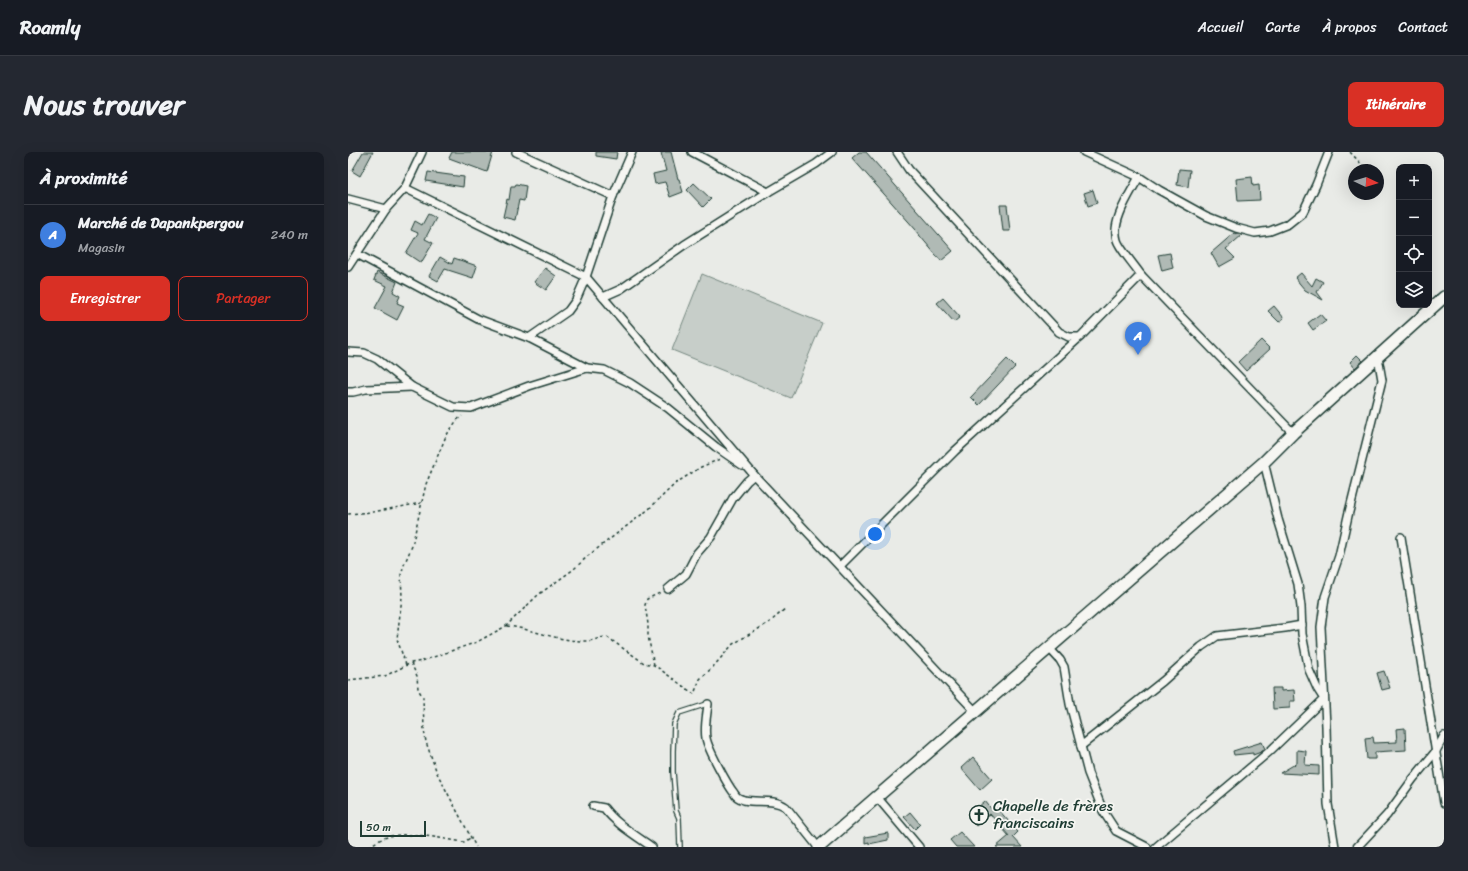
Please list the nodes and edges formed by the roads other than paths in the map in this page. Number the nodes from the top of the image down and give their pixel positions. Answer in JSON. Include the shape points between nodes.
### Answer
{"nodes":[{"id":1,"x":422,"y":152,"type":"edge"},
{"id":2,"x":516,"y":152,"type":"edge"},
{"id":3,"x":632,"y":152,"type":"edge"},
{"id":4,"x":692,"y":152,"type":"edge"},
{"id":5,"x":832,"y":152,"type":"edge"},
{"id":6,"x":897,"y":152,"type":"edge"},
{"id":7,"x":1084,"y":152,"type":"edge"},
{"id":8,"x":1329,"y":152,"type":"edge"},
{"id":9,"x":1139,"y":177,"type":"junction"},
{"id":10,"x":404,"y":188,"type":"junction"},
{"id":11,"x":768,"y":192,"type":"junction"},
{"id":12,"x":613,"y":196,"type":"junction"},
{"id":13,"x":348,"y":199,"type":"edge"},
{"id":14,"x":386,"y":209,"type":"junction"},
{"id":15,"x":357,"y":254,"type":"junction"},
{"id":16,"x":348,"y":267,"type":"edge"},
{"id":17,"x":1141,"y":275,"type":"junction"},
{"id":18,"x":586,"y":277,"type":"junction"},
{"id":19,"x":603,"y":296,"type":"junction"},
{"id":20,"x":1444,"y":297,"type":"edge"},
{"id":21,"x":1080,"y":337,"type":"junction"},
{"id":22,"x":528,"y":338,"type":"junction"},
{"id":23,"x":348,"y":352,"type":"edge"},
{"id":24,"x":1378,"y":357,"type":"junction"},
{"id":25,"x":587,"y":368,"type":"junction"},
{"id":26,"x":412,"y":387,"type":"junction"},
{"id":27,"x":348,"y":392,"type":"edge"},
{"id":28,"x":1293,"y":433,"type":"junction"},
{"id":29,"x":1264,"y":462,"type":"junction"},
{"id":30,"x":754,"y":475,"type":"junction"},
{"id":31,"x":1400,"y":537,"type":"dead end"},
{"id":32,"x":840,"y":566,"type":"junction"},
{"id":33,"x":668,"y":589,"type":"road end"},
{"id":34,"x":1302,"y":625,"type":"junction"},
{"id":35,"x":1049,"y":648,"type":"junction"},
{"id":36,"x":1324,"y":699,"type":"junction"},
{"id":37,"x":708,"y":704,"type":"joint"},
{"id":38,"x":975,"y":711,"type":"junction"},
{"id":39,"x":1444,"y":736,"type":"edge"},
{"id":40,"x":1081,"y":746,"type":"junction"},
{"id":41,"x":1436,"y":751,"type":"junction"},
{"id":42,"x":877,"y":797,"type":"junction"},
{"id":43,"x":1444,"y":803,"type":"edge"},
{"id":44,"x":593,"y":806,"type":"dead end"},
{"id":45,"x":652,"y":847,"type":"edge"},
{"id":46,"x":680,"y":847,"type":"edge"},
{"id":47,"x":819,"y":847,"type":"edge"},
{"id":48,"x":919,"y":847,"type":"edge"},
{"id":49,"x":1147,"y":847,"type":"edge"},
{"id":50,"x":1156,"y":847,"type":"edge"},
{"id":51,"x":1335,"y":847,"type":"edge"},
{"id":52,"x":1357,"y":847,"type":"edge"}],
"edges":[{"from":1,"to":10,"type":"street"},
{"from":2,"to":12,"type":"street"},
{"from":3,"to":12,"type":"street"},
{"from":4,"to":11,"type":"street"},
{"from":5,"to":11,"type":"street"},
{"from":6,"to":21,"type":"street","via":[[908,170],[1059,332],[1069,337]]},
{"from":7,"to":9,"type":"street"},
{"from":8,"to":9,"type":"street","via":[[1303,212],[1288,224],[1262,233],[1246,231],[1206,216]]},
{"from":9,"to":17,"type":"street","via":[[1115,227],[1117,241]]},
{"from":10,"to":14,"type":"street"},
{"from":10,"to":18,"type":"street"},
{"from":11,"to":19,"type":"street","via":[[662,259],[621,289]]},
{"from":12,"to":18,"type":"street"},
{"from":13,"to":14,"type":"street"},
{"from":14,"to":15,"type":"street"},
{"from":15,"to":16,"type":"street"},
{"from":15,"to":22,"type":"street","via":[[478,319]]},
{"from":17,"to":21,"type":"street"},
{"from":17,"to":28,"type":"street"},
{"from":18,"to":19,"type":"street"},
{"from":18,"to":22,"type":"street","via":[[568,311]]},
{"from":19,"to":30,"type":"street"},
{"from":20,"to":24,"type":"main road"},
{"from":21,"to":32,"type":"street","via":[[955,451]]},
{"from":22,"to":25,"type":"street"},
{"from":23,"to":26,"type":"street","via":[[364,353],[377,359]]},
{"from":24,"to":28,"type":"main road"},
{"from":24,"to":36,"type":"street","via":[[1382,375],[1380,387],[1339,556],[1325,597],[1320,627]]},
{"from":25,"to":26,"type":"street","via":[[471,408],[453,407]]},
{"from":25,"to":30,"type":"street","via":[[604,370],[630,382]]},
{"from":26,"to":27,"type":"street"},
{"from":28,"to":29,"type":"main road"},
{"from":29,"to":34,"type":"street","via":[[1273,502],[1298,584]]},
{"from":29,"to":35,"type":"main road"},
{"from":30,"to":32,"type":"street"},
{"from":30,"to":33,"type":"street","via":[[733,498],[686,574]]},
{"from":31,"to":41,"type":"street"},
{"from":32,"to":38,"type":"street"},
{"from":34,"to":36,"type":"street","via":[[1309,670],[1316,688]]},
{"from":34,"to":40,"type":"street","via":[[1217,636]]},
{"from":35,"to":38,"type":"main road"},
{"from":35,"to":40,"type":"street","via":[[1064,667]]},
{"from":36,"to":50,"type":"street","via":[[1270,751]]},
{"from":36,"to":51,"type":"street","via":[[1328,804]]},
{"from":37,"to":46,"type":"lane","via":[[679,713],[674,724],[673,772]]},
{"from":37,"to":47,"type":"street","via":[[705,730],[707,740],[734,794],[744,800],[775,802],[786,807]]},
{"from":38,"to":42,"type":"main road"},
{"from":39,"to":41,"type":"street"},
{"from":40,"to":49,"type":"street","via":[[1088,773],[1103,811],[1116,831]]},
{"from":41,"to":43,"type":"street"},
{"from":41,"to":52,"type":"street","via":[[1412,779],[1387,815]]},
{"from":42,"to":47,"type":"main road"},
{"from":42,"to":48,"type":"street"},
{"from":44,"to":45,"type":"street","via":[[604,808]]}]}
